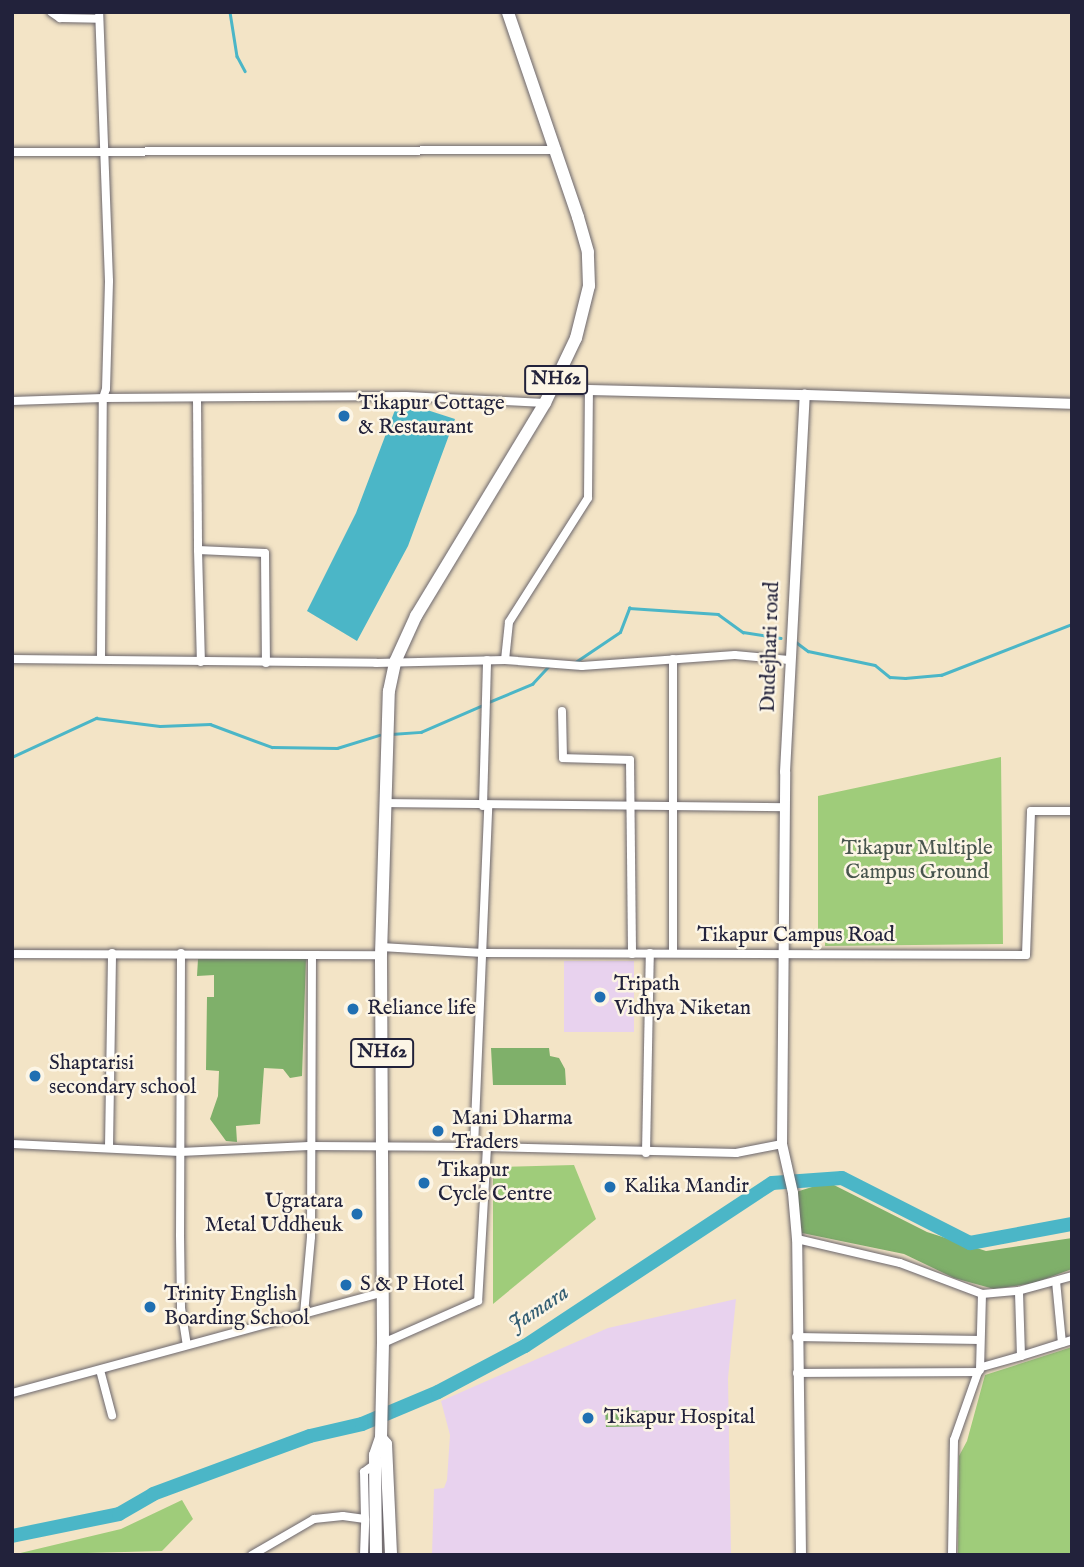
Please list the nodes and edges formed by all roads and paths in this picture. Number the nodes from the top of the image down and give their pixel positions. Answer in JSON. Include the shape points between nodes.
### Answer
{"nodes":[{"id":1,"x":51,"y":12,"type":"edge"},
{"id":2,"x":508,"y":12,"type":"edge"},
{"id":3,"x":99,"y":15,"type":"edge"},
{"id":4,"x":104,"y":150,"type":"junction"},
{"id":5,"x":557,"y":150,"type":"junction"},
{"id":6,"x":12,"y":152,"type":"edge"},
{"id":7,"x":552,"y":389,"type":"junction"},
{"id":8,"x":589,"y":391,"type":"junction"},
{"id":9,"x":805,"y":395,"type":"junction"},
{"id":10,"x":103,"y":398,"type":"junction"},
{"id":11,"x":197,"y":399,"type":"junction"},
{"id":12,"x":12,"y":401,"type":"edge"},
{"id":13,"x":545,"y":403,"type":"junction"},
{"id":14,"x":1072,"y":404,"type":"edge"},
{"id":15,"x":198,"y":551,"type":"junction"},
{"id":16,"x":101,"y":657,"type":"junction"},
{"id":17,"x":12,"y":659,"type":"edge"},
{"id":18,"x":673,"y":659,"type":"junction"},
{"id":19,"x":488,"y":660,"type":"junction"},
{"id":20,"x":505,"y":660,"type":"junction"},
{"id":21,"x":789,"y":660,"type":"junction"},
{"id":22,"x":201,"y":662,"type":"junction"},
{"id":23,"x":395,"y":662,"type":"junction"},
{"id":24,"x":266,"y":663,"type":"junction"},
{"id":25,"x":562,"y":711,"type":"dead end"},
{"id":26,"x":384,"y":803,"type":"junction"},
{"id":27,"x":671,"y":806,"type":"junction"},
{"id":28,"x":486,"y":807,"type":"junction"},
{"id":29,"x":630,"y":807,"type":"junction"},
{"id":30,"x":785,"y":807,"type":"junction"},
{"id":31,"x":1072,"y":811,"type":"edge"},
{"id":32,"x":381,"y":951,"type":"junction"},
{"id":33,"x":112,"y":953,"type":"junction"},
{"id":34,"x":181,"y":953,"type":"junction"},
{"id":35,"x":482,"y":953,"type":"junction"},
{"id":36,"x":650,"y":953,"type":"junction"},
{"id":37,"x":673,"y":953,"type":"junction"},
{"id":38,"x":784,"y":953,"type":"junction"},
{"id":39,"x":12,"y":954,"type":"edge"},
{"id":40,"x":632,"y":954,"type":"junction"},
{"id":41,"x":312,"y":960,"type":"dead end"},
{"id":42,"x":12,"y":1144,"type":"edge"},
{"id":43,"x":782,"y":1144,"type":"junction"},
{"id":44,"x":309,"y":1146,"type":"junction"},
{"id":45,"x":382,"y":1146,"type":"junction"},
{"id":46,"x":109,"y":1147,"type":"junction"},
{"id":47,"x":474,"y":1147,"type":"junction"},
{"id":48,"x":487,"y":1147,"type":"junction"},
{"id":49,"x":180,"y":1152,"type":"junction"},
{"id":50,"x":646,"y":1153,"type":"junction"},
{"id":51,"x":796,"y":1239,"type":"junction"},
{"id":52,"x":1072,"y":1276,"type":"edge"},
{"id":53,"x":1056,"y":1281,"type":"junction"},
{"id":54,"x":1019,"y":1291,"type":"junction"},
{"id":55,"x":380,"y":1293,"type":"junction"},
{"id":56,"x":982,"y":1294,"type":"junction"},
{"id":57,"x":304,"y":1314,"type":"junction"},
{"id":58,"x":796,"y":1337,"type":"junction"},
{"id":59,"x":980,"y":1340,"type":"junction"},
{"id":60,"x":1072,"y":1340,"type":"edge"},
{"id":61,"x":383,"y":1343,"type":"junction"},
{"id":62,"x":1062,"y":1343,"type":"junction"},
{"id":63,"x":187,"y":1345,"type":"junction"},
{"id":64,"x":1021,"y":1356,"type":"junction"},
{"id":65,"x":980,"y":1369,"type":"junction"},
{"id":66,"x":100,"y":1370,"type":"junction"},
{"id":67,"x":797,"y":1373,"type":"junction"},
{"id":68,"x":12,"y":1393,"type":"edge"},
{"id":69,"x":112,"y":1415,"type":"dead end"},
{"id":70,"x":381,"y":1435,"type":"junction"},
{"id":71,"x":375,"y":1464,"type":"junction"},
{"id":72,"x":365,"y":1519,"type":"junction"},
{"id":73,"x":252,"y":1555,"type":"edge"},
{"id":74,"x":364,"y":1555,"type":"edge"},
{"id":75,"x":376,"y":1555,"type":"edge"},
{"id":76,"x":391,"y":1555,"type":"edge"},
{"id":77,"x":801,"y":1555,"type":"edge"},
{"id":78,"x":952,"y":1555,"type":"edge"}],
"edges":[{"from":1,"to":3,"type":"street","via":[[60,18]]},
{"from":2,"to":5,"type":"main road","number":"NH62"},
{"from":3,"to":4,"type":"street"},
{"from":4,"to":5,"type":"street"},
{"from":4,"to":6,"type":"street"},
{"from":4,"to":10,"type":"street","via":[[109,281]]},
{"from":5,"to":7,"type":"main road","number":"NH62","via":[[588,252],[589,286],[576,338]]},
{"from":7,"to":8,"type":"street"},
{"from":7,"to":13,"type":"main road","number":"NH62"},
{"from":8,"to":9,"type":"street"},
{"from":8,"to":20,"type":"street","via":[[588,498],[509,622]]},
{"from":9,"to":14,"type":"street"},
{"from":9,"to":21,"type":"street","name":"Dudejhari road"},
{"from":10,"to":11,"type":"street"},
{"from":10,"to":12,"type":"street"},
{"from":10,"to":16,"type":"street"},
{"from":11,"to":13,"type":"street","via":[[406,396]]},
{"from":11,"to":15,"type":"street"},
{"from":13,"to":23,"type":"main road","number":"NH62","via":[[423,605]]},
{"from":15,"to":22,"type":"street"},
{"from":15,"to":24,"type":"street","via":[[265,553]]},
{"from":16,"to":17,"type":"street"},
{"from":16,"to":22,"type":"street"},
{"from":18,"to":20,"type":"street","via":[[582,666]]},
{"from":18,"to":21,"type":"street","via":[[735,655]]},
{"from":18,"to":27,"type":"street"},
{"from":19,"to":20,"type":"street"},
{"from":19,"to":23,"type":"street"},
{"from":19,"to":28,"type":"street"},
{"from":21,"to":30,"type":"street","name":"Dudejhari road"},
{"from":22,"to":24,"type":"street"},
{"from":23,"to":24,"type":"street"},
{"from":23,"to":26,"type":"main road","number":"NH62","via":[[386,728]]},
{"from":25,"to":29,"type":"street","via":[[563,758],[630,760]]},
{"from":26,"to":28,"type":"street"},
{"from":26,"to":32,"type":"main road","number":"NH62"},
{"from":27,"to":29,"type":"street"},
{"from":27,"to":30,"type":"street"},
{"from":27,"to":37,"type":"street"},
{"from":28,"to":29,"type":"street"},
{"from":28,"to":35,"type":"street"},
{"from":29,"to":40,"type":"street"},
{"from":30,"to":38,"type":"street","name":"Dudejhari road"},
{"from":31,"to":38,"type":"street","name":"Tikapur Campus Road","via":[[1031,811],[1026,955]]},
{"from":32,"to":34,"type":"street","name":"Tikapur Campus Road"},
{"from":32,"to":35,"type":"street","name":"Tikapur Campus Road"},
{"from":32,"to":45,"type":"main road","number":"NH62"},
{"from":33,"to":34,"type":"street","name":"Tikapur Campus Road"},
{"from":33,"to":39,"type":"street","name":"Tikapur Campus Road"},
{"from":33,"to":46,"type":"street"},
{"from":34,"to":49,"type":"street"},
{"from":35,"to":40,"type":"street","name":"Tikapur Campus Road"},
{"from":35,"to":47,"type":"street"},
{"from":36,"to":37,"type":"street","name":"Tikapur Campus Road"},
{"from":36,"to":40,"type":"street","name":"Tikapur Campus Road"},
{"from":36,"to":50,"type":"street"},
{"from":37,"to":38,"type":"street","name":"Tikapur Campus Road"},
{"from":38,"to":43,"type":"street","name":"Dudejhari road"},
{"from":41,"to":44,"type":"street"},
{"from":42,"to":46,"type":"street"},
{"from":43,"to":50,"type":"street","via":[[736,1153]]},
{"from":43,"to":51,"type":"street","name":"Dudejhari road","via":[[793,1193]]},
{"from":44,"to":45,"type":"street"},
{"from":44,"to":49,"type":"street"},
{"from":44,"to":57,"type":"street","via":[[311,1237]]},
{"from":45,"to":47,"type":"street"},
{"from":45,"to":55,"type":"main road","number":"NH62"},
{"from":46,"to":49,"type":"street"},
{"from":47,"to":48,"type":"street"},
{"from":48,"to":50,"type":"street"},
{"from":48,"to":61,"type":"street","via":[[478,1301]]},
{"from":49,"to":63,"type":"street","via":[[181,1308]]},
{"from":51,"to":56,"type":"street","via":[[900,1263]]},
{"from":51,"to":58,"type":"street","name":"Dudejhari road"},
{"from":52,"to":53,"type":"street"},
{"from":53,"to":54,"type":"street"},
{"from":53,"to":62,"type":"street"},
{"from":54,"to":56,"type":"street"},
{"from":54,"to":64,"type":"street"},
{"from":55,"to":57,"type":"street"},
{"from":55,"to":61,"type":"main road","number":"NH62"},
{"from":56,"to":59,"type":"street"},
{"from":57,"to":63,"type":"street"},
{"from":58,"to":59,"type":"street"},
{"from":58,"to":67,"type":"street","name":"Dudejhari road"},
{"from":59,"to":65,"type":"street"},
{"from":60,"to":62,"type":"street"},
{"from":61,"to":70,"type":"main road","number":"NH62"},
{"from":62,"to":64,"type":"street"},
{"from":63,"to":66,"type":"street"},
{"from":64,"to":65,"type":"street"},
{"from":65,"to":67,"type":"street"},
{"from":65,"to":78,"type":"street","via":[[954,1440]]},
{"from":66,"to":68,"type":"street"},
{"from":66,"to":69,"type":"street"},
{"from":67,"to":77,"type":"street","name":"Dudejhari road"},
{"from":70,"to":71,"type":"main road","number":"NH62"},
{"from":70,"to":76,"type":"main road","number":"NH62","via":[[386,1444]]},
{"from":71,"to":72,"type":"street","via":[[364,1472]]},
{"from":71,"to":75,"type":"main road","number":"NH62"},
{"from":72,"to":73,"type":"street","via":[[314,1519]]},
{"from":72,"to":74,"type":"street"}]}
